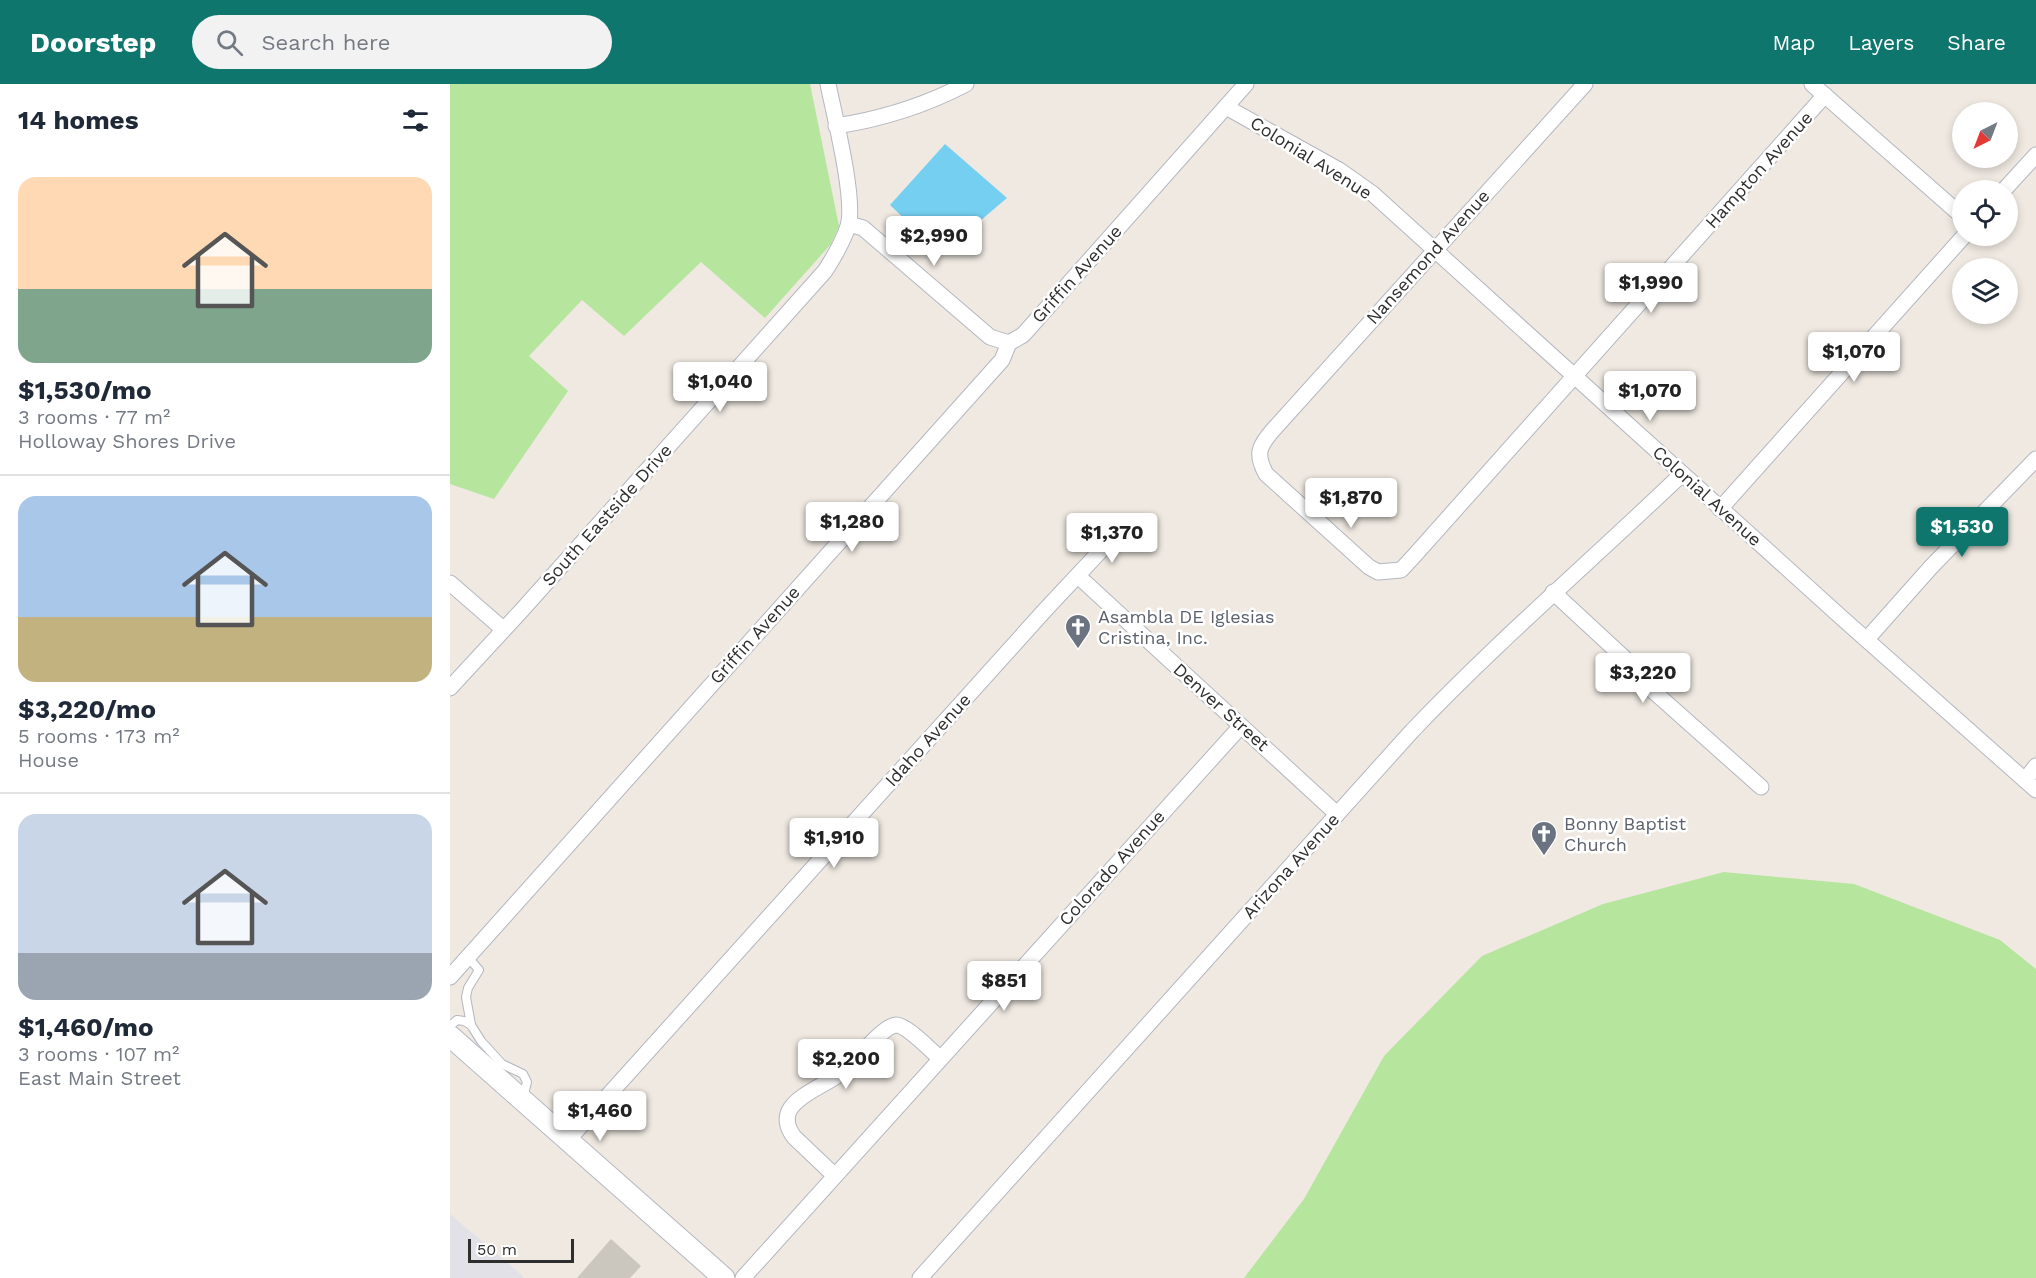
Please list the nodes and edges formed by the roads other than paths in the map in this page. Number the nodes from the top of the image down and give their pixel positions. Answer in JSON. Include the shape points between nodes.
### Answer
{"nodes":[{"id":1,"x":828,"y":84,"type":"edge"},
{"id":2,"x":966,"y":84,"type":"edge"},
{"id":3,"x":1246,"y":84,"type":"edge"},
{"id":4,"x":1585,"y":84,"type":"edge"},
{"id":5,"x":1812,"y":84,"type":"edge"},
{"id":6,"x":1825,"y":95,"type":"junction"},
{"id":7,"x":1227,"y":106,"type":"junction"},
{"id":8,"x":836,"y":126,"type":"junction"},
{"id":9,"x":2036,"y":155,"type":"edge"},
{"id":10,"x":2013,"y":180,"type":"edge"},
{"id":11,"x":1952,"y":207,"type":"edge"},
{"id":12,"x":849,"y":224,"type":"junction"},
{"id":13,"x":1955,"y":246,"type":"edge"},
{"id":14,"x":1434,"y":250,"type":"junction"},
{"id":15,"x":1009,"y":343,"type":"junction"},
{"id":16,"x":1574,"y":376,"type":"junction"},
{"id":17,"x":2036,"y":459,"type":"edge"},
{"id":18,"x":1682,"y":474,"type":"junction"},
{"id":19,"x":1720,"y":508,"type":"junction"},
{"id":20,"x":1454,"y":513,"type":"joint"},
{"id":21,"x":1121,"y":529,"type":"dead end"},
{"id":22,"x":1078,"y":576,"type":"junction"},
{"id":23,"x":450,"y":583,"type":"edge"},
{"id":24,"x":1553,"y":592,"type":"junction"},
{"id":25,"x":503,"y":629,"type":"junction"},
{"id":26,"x":1867,"y":639,"type":"junction"},
{"id":27,"x":450,"y":688,"type":"edge"},
{"id":28,"x":1241,"y":726,"type":"junction"},
{"id":29,"x":2036,"y":766,"type":"edge"},
{"id":30,"x":2030,"y":785,"type":"edge"},
{"id":31,"x":1761,"y":787,"type":"dead end"},
{"id":32,"x":1337,"y":814,"type":"junction"},
{"id":33,"x":468,"y":957,"type":"junction"},
{"id":34,"x":450,"y":977,"type":"edge"},
{"id":35,"x":471,"y":1025,"type":"junction"},
{"id":36,"x":450,"y":1026,"type":"edge"},
{"id":37,"x":450,"y":1036,"type":"edge"},
{"id":38,"x":940,"y":1058,"type":"junction"},
{"id":39,"x":510,"y":1076,"type":"junction"},
{"id":40,"x":568,"y":1140,"type":"junction"},
{"id":41,"x":834,"y":1175,"type":"junction"},
{"id":42,"x":724,"y":1278,"type":"edge"},
{"id":43,"x":743,"y":1278,"type":"edge"},
{"id":44,"x":920,"y":1278,"type":"edge"}],
"edges":[{"from":1,"to":8,"type":"street","name":"South Eastside Drive"},
{"from":2,"to":8,"type":"street","via":[[913,108]]},
{"from":3,"to":7,"type":"street","name":"Griffin Avenue"},
{"from":4,"to":14,"type":"street","name":"Nansemond Avenue"},
{"from":5,"to":6,"type":"street"},
{"from":6,"to":11,"type":"street"},
{"from":6,"to":16,"type":"street","name":"Hampton Avenue"},
{"from":7,"to":14,"type":"street","name":"Colonial Avenue","via":[[1359,183]]},
{"from":7,"to":15,"type":"street","name":"Griffin Avenue","via":[[1023,336]]},
{"from":8,"to":12,"type":"street","name":"South Eastside Drive","via":[[848,193]]},
{"from":9,"to":10,"type":"street"},
{"from":12,"to":15,"type":"street","via":[[863,228],[990,337]]},
{"from":12,"to":25,"type":"street","name":"South Eastside Drive","via":[[825,271]]},
{"from":13,"to":19,"type":"street"},
{"from":14,"to":16,"type":"street","name":"Colonial Avenue"},
{"from":14,"to":20,"type":"street","name":"Nansemond Avenue","via":[[1264,440],[1260,462],[1266,474],[1378,572],[1401,570]]},
{"from":15,"to":33,"type":"street","name":"Griffin Avenue","via":[[1002,360]]},
{"from":16,"to":18,"type":"street","name":"Colonial Avenue"},
{"from":16,"to":20,"type":"street","name":"Hampton Avenue"},
{"from":17,"to":26,"type":"street","via":[[1930,567]]},
{"from":18,"to":19,"type":"street","name":"Colonial Avenue"},
{"from":18,"to":24,"type":"street","name":"Arizona Avenue"},
{"from":19,"to":26,"type":"street","name":"Colonial Avenue"},
{"from":21,"to":22,"type":"street","name":"Idaho Avenue"},
{"from":22,"to":28,"type":"street","name":"Denver Street"},
{"from":22,"to":40,"type":"street","name":"Idaho Avenue"},
{"from":23,"to":25,"type":"street"},
{"from":24,"to":31,"type":"street","via":[[1634,667],[1652,690]]},
{"from":24,"to":32,"type":"street","name":"Arizona Avenue","via":[[1455,686]]},
{"from":25,"to":27,"type":"street","name":"South Eastside Drive"},
{"from":26,"to":30,"type":"street","name":"Colonial Avenue"},
{"from":28,"to":32,"type":"street","name":"Denver Street"},
{"from":28,"to":38,"type":"street","name":"Colorado Avenue"},
{"from":29,"to":30,"type":"street"},
{"from":32,"to":44,"type":"street","name":"Arizona Avenue"},
{"from":33,"to":34,"type":"street","name":"Griffin Avenue"},
{"from":33,"to":35,"type":"lane","via":[[479,970],[466,997]]},
{"from":35,"to":36,"type":"lane","via":[[457,1020]]},
{"from":35,"to":39,"type":"lane"},
{"from":37,"to":39,"type":"main road"},
{"from":38,"to":41,"type":"street","name":"Colorado Avenue"},
{"from":38,"to":41,"type":"street","via":[[902,1026],[894,1025],[842,1073],[795,1103],[788,1112],[789,1130]]},
{"from":39,"to":40,"type":"main road","via":[[522,1100]]},
{"from":40,"to":42,"type":"main road"},
{"from":41,"to":43,"type":"street","name":"Colorado Avenue"}]}
